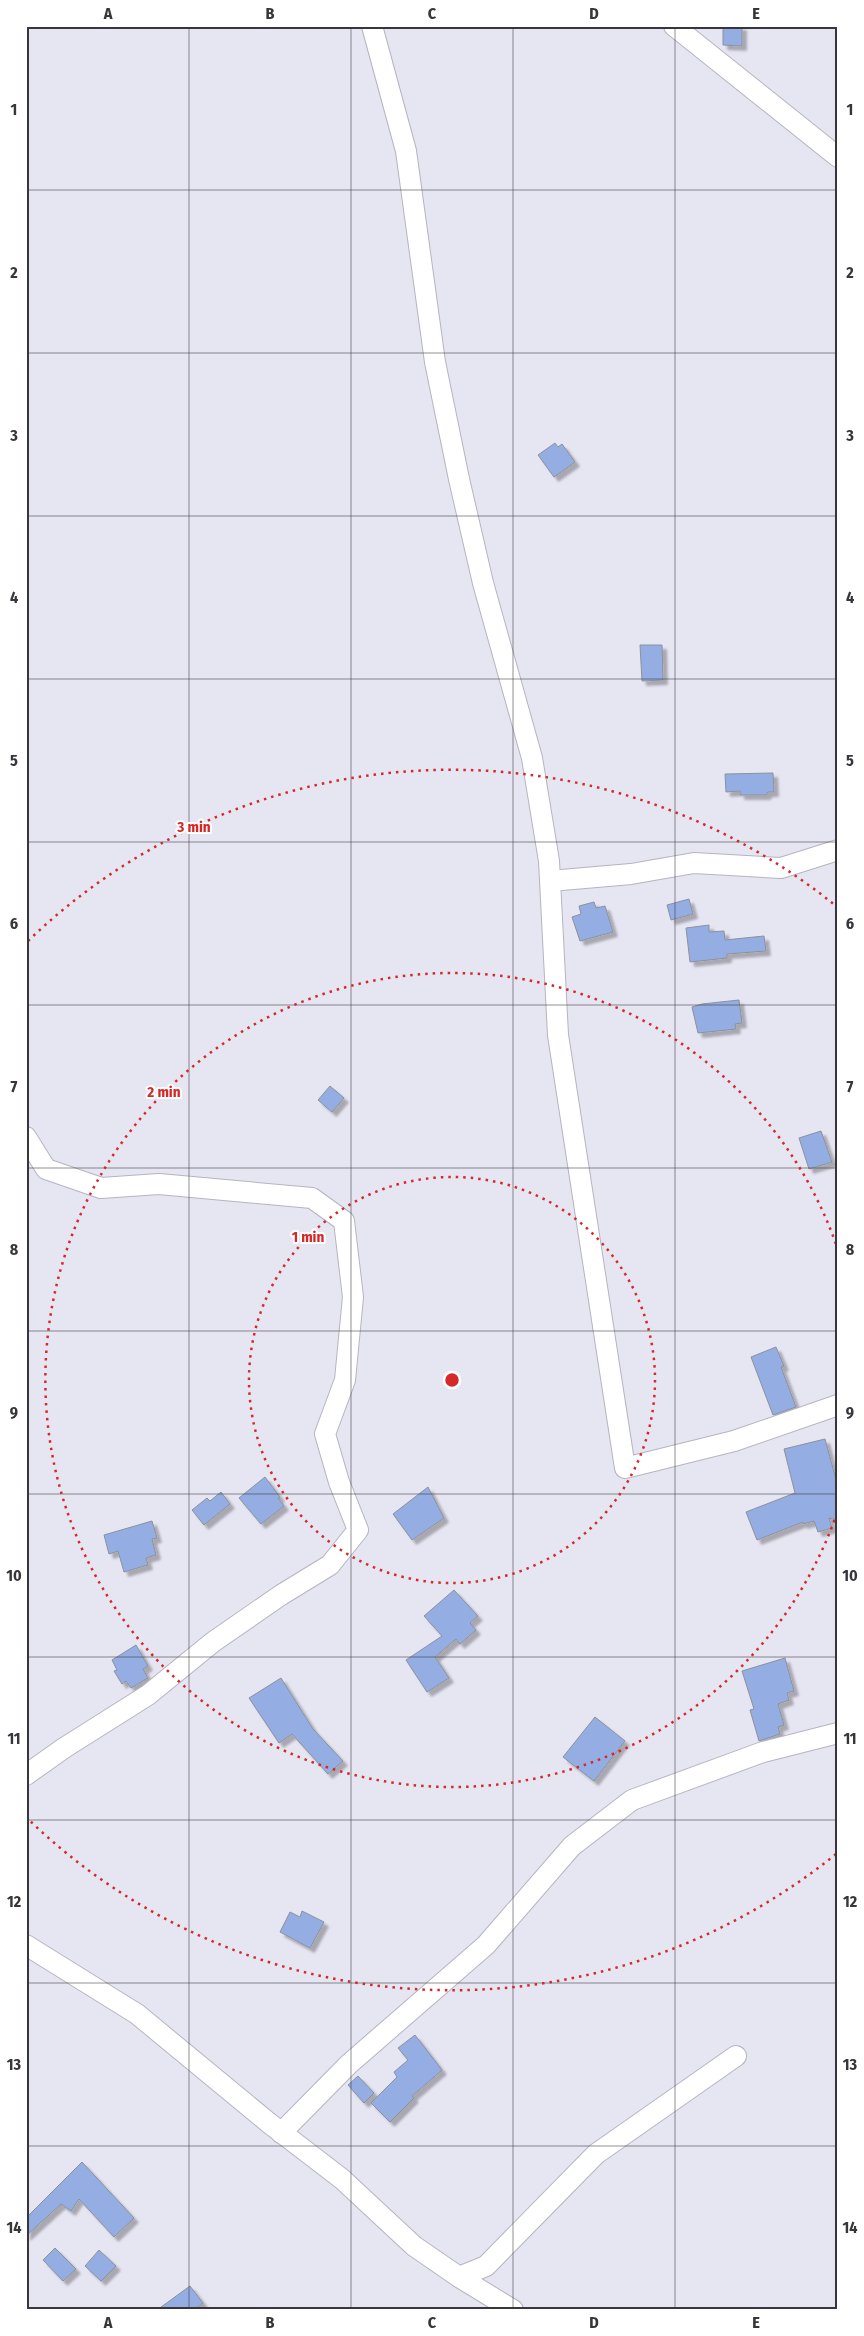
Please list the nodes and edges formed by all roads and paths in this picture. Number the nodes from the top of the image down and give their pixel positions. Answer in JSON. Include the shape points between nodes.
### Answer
{"nodes":[{"id":1,"x":372,"y":26,"type":"edge"},
{"id":2,"x":674,"y":26,"type":"edge"},
{"id":3,"x":838,"y":158,"type":"edge"},
{"id":4,"x":838,"y":850,"type":"edge"},
{"id":5,"x":550,"y":881,"type":"junction"},
{"id":6,"x":26,"y":1137,"type":"edge"},
{"id":7,"x":838,"y":1405,"type":"edge"},
{"id":8,"x":838,"y":1733,"type":"edge"},
{"id":9,"x":26,"y":1775,"type":"edge"},
{"id":10,"x":26,"y":1945,"type":"edge"},
{"id":11,"x":736,"y":2056,"type":"dead end"},
{"id":12,"x":281,"y":2133,"type":"junction"},
{"id":13,"x":459,"y":2277,"type":"junction"},
{"id":14,"x":512,"y":2310,"type":"edge"}],
"edges":[{"from":1,"to":5,"type":"street","via":[[406,150],[435,362],[483,583],[532,758]]},
{"from":2,"to":3,"type":"street"},
{"from":4,"to":5,"type":"street","via":[[782,868],[694,863],[631,874]]},
{"from":5,"to":7,"type":"street","via":[[558,1035],[625,1468],[734,1441]]},
{"from":6,"to":9,"type":"street","via":[[46,1169],[101,1188],[159,1184],[312,1198],[344,1221],[353,1297],[345,1380],[324,1434],[358,1530],[330,1565],[214,1642],[148,1695]]},
{"from":8,"to":12,"type":"street","via":[[763,1752],[632,1800],[572,1846],[486,1945],[349,2064]]},
{"from":10,"to":12,"type":"street","via":[[137,2014]]},
{"from":11,"to":13,"type":"street","via":[[596,2154],[486,2266]]},
{"from":12,"to":13,"type":"street","via":[[342,2179],[414,2246]]},
{"from":13,"to":14,"type":"street"}]}
